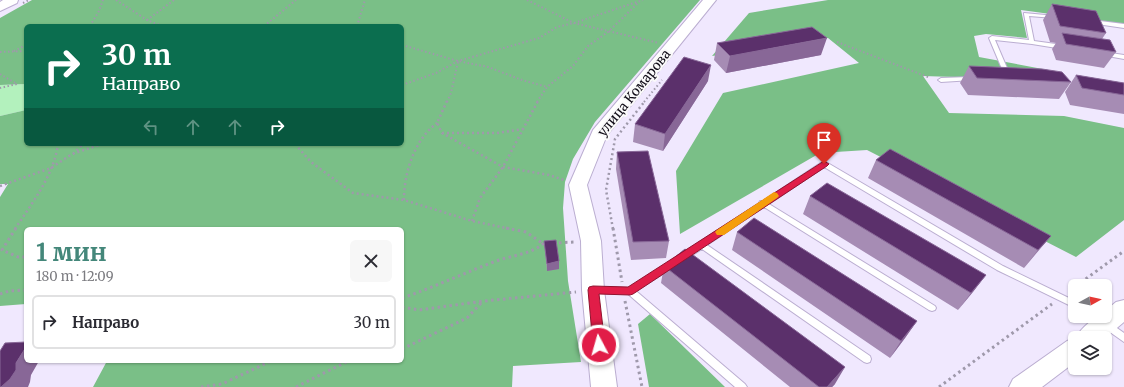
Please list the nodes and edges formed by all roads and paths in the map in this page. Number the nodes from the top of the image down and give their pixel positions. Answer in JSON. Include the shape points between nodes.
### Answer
{"nodes":[{"id":1,"x":12,"y":0,"type":"edge"},
{"id":2,"x":103,"y":0,"type":"edge"},
{"id":3,"x":116,"y":0,"type":"edge"},
{"id":4,"x":174,"y":0,"type":"edge"},
{"id":5,"x":296,"y":0,"type":"edge"},
{"id":6,"x":365,"y":0,"type":"edge"},
{"id":7,"x":527,"y":0,"type":"edge"},
{"id":8,"x":643,"y":0,"type":"edge"},
{"id":9,"x":710,"y":0,"type":"edge"},
{"id":10,"x":639,"y":2,"type":"junction"},
{"id":11,"x":0,"y":7,"type":"edge"},
{"id":12,"x":1064,"y":19,"type":"edge"},
{"id":13,"x":147,"y":20,"type":"junction"},
{"id":14,"x":1086,"y":22,"type":"edge"},
{"id":15,"x":574,"y":23,"type":"junction"},
{"id":16,"x":91,"y":24,"type":"edge"},
{"id":17,"x":157,"y":24,"type":"edge"},
{"id":18,"x":266,"y":24,"type":"edge"},
{"id":19,"x":358,"y":24,"type":"edge"},
{"id":20,"x":1124,"y":26,"type":"edge"},
{"id":21,"x":608,"y":32,"type":"junction"},
{"id":22,"x":837,"y":42,"type":"dead end"},
{"id":23,"x":1032,"y":42,"type":"junction"},
{"id":24,"x":24,"y":46,"type":"edge"},
{"id":25,"x":404,"y":46,"type":"edge"},
{"id":26,"x":671,"y":47,"type":"junction"},
{"id":27,"x":1070,"y":48,"type":"edge"},
{"id":28,"x":24,"y":51,"type":"edge"},
{"id":29,"x":0,"y":52,"type":"edge"},
{"id":30,"x":14,"y":52,"type":"junction"},
{"id":31,"x":1101,"y":54,"type":"edge"},
{"id":32,"x":1124,"y":57,"type":"edge"},
{"id":33,"x":458,"y":62,"type":"junction"},
{"id":34,"x":0,"y":74,"type":"edge"},
{"id":35,"x":667,"y":74,"type":"dead end"},
{"id":36,"x":928,"y":77,"type":"dead end"},
{"id":37,"x":979,"y":79,"type":"edge"},
{"id":38,"x":1002,"y":79,"type":"edge"},
{"id":39,"x":941,"y":80,"type":"dead end"},
{"id":40,"x":404,"y":84,"type":"edge"},
{"id":41,"x":547,"y":87,"type":"junction"},
{"id":42,"x":0,"y":88,"type":"edge"},
{"id":43,"x":437,"y":124,"type":"junction"},
{"id":44,"x":523,"y":128,"type":"junction"},
{"id":45,"x":442,"y":133,"type":"junction"},
{"id":46,"x":58,"y":146,"type":"edge"},
{"id":47,"x":81,"y":146,"type":"edge"},
{"id":48,"x":96,"y":146,"type":"edge"},
{"id":49,"x":297,"y":146,"type":"edge"},
{"id":50,"x":72,"y":154,"type":"junction"},
{"id":51,"x":503,"y":167,"type":"junction"},
{"id":52,"x":51,"y":168,"type":"junction"},
{"id":53,"x":578,"y":185,"type":"junction"},
{"id":54,"x":0,"y":186,"type":"edge"},
{"id":55,"x":404,"y":200,"type":"junction"},
{"id":56,"x":763,"y":203,"type":"junction"},
{"id":57,"x":472,"y":222,"type":"junction"},
{"id":58,"x":591,"y":241,"type":"junction"},
{"id":59,"x":542,"y":243,"type":"junction"},
{"id":60,"x":702,"y":245,"type":"junction"},
{"id":61,"x":1124,"y":251,"type":"edge"},
{"id":62,"x":24,"y":257,"type":"edge"},
{"id":63,"x":1086,"y":279,"type":"edge"},
{"id":64,"x":24,"y":290,"type":"edge"},
{"id":65,"x":593,"y":290,"type":"junction"},
{"id":66,"x":626,"y":291,"type":"junction"},
{"id":67,"x":1068,"y":292,"type":"edge"},
{"id":68,"x":0,"y":294,"type":"edge"},
{"id":69,"x":404,"y":297,"type":"edge"},
{"id":70,"x":1061,"y":297,"type":"junction"},
{"id":71,"x":484,"y":300,"type":"junction"},
{"id":72,"x":1068,"y":301,"type":"edge"},
{"id":73,"x":404,"y":307,"type":"edge"},
{"id":74,"x":932,"y":308,"type":"dead end"},
{"id":75,"x":1124,"y":309,"type":"edge"},
{"id":76,"x":1112,"y":314,"type":"edge"},
{"id":77,"x":1103,"y":323,"type":"edge"},
{"id":78,"x":1124,"y":338,"type":"edge"},
{"id":79,"x":404,"y":348,"type":"edge"},
{"id":80,"x":1068,"y":353,"type":"edge"},
{"id":81,"x":867,"y":359,"type":"dead end"},
{"id":82,"x":267,"y":363,"type":"edge"},
{"id":83,"x":344,"y":363,"type":"edge"},
{"id":84,"x":200,"y":387,"type":"edge"},
{"id":85,"x":296,"y":387,"type":"edge"},
{"id":86,"x":604,"y":387,"type":"edge"},
{"id":87,"x":642,"y":387,"type":"edge"},
{"id":88,"x":742,"y":387,"type":"edge"},
{"id":89,"x":939,"y":387,"type":"edge"},
{"id":90,"x":1022,"y":387,"type":"edge"}],
"edges":[{"from":1,"to":11,"type":"street"},
{"from":2,"to":16,"type":"path"},
{"from":3,"to":13,"type":"path"},
{"from":4,"to":13,"type":"path"},
{"from":5,"to":18,"type":"path"},
{"from":6,"to":19,"type":"path"},
{"from":7,"to":15,"type":"path"},
{"from":8,"to":10,"type":"path"},
{"from":9,"to":26,"type":"street","name":"улица Комарова"},
{"from":10,"to":15,"type":"path"},
{"from":10,"to":21,"type":"path"},
{"from":12,"to":23,"type":"lane","via":[[1026,14]]},
{"from":13,"to":17,"type":"path"},
{"from":14,"to":20,"type":"lane"},
{"from":15,"to":21,"type":"path"},
{"from":15,"to":33,"type":"path","via":[[557,27],[539,38]]},
{"from":21,"to":26,"type":"path"},
{"from":21,"to":41,"type":"path","via":[[588,46],[573,66]]},
{"from":22,"to":36,"type":"path"},
{"from":23,"to":27,"type":"lane"},
{"from":23,"to":38,"type":"lane","via":[[992,38],[1009,79]]},
{"from":24,"to":30,"type":"path"},
{"from":25,"to":33,"type":"path"},
{"from":26,"to":53,"type":"street","name":"улица Комарова","via":[[599,134]]},
{"from":28,"to":30,"type":"path"},
{"from":29,"to":30,"type":"path"},
{"from":31,"to":32,"type":"lane"},
{"from":33,"to":40,"type":"path"},
{"from":33,"to":41,"type":"path","via":[[488,68]]},
{"from":33,"to":43,"type":"path","via":[[451,93]]},
{"from":34,"to":42,"type":"path","via":[[17,84]]},
{"from":35,"to":66,"type":"path","via":[[615,138],[606,190]]},
{"from":37,"to":39,"type":"lane"},
{"from":41,"to":44,"type":"path"},
{"from":43,"to":45,"type":"path"},
{"from":43,"to":55,"type":"path","via":[[430,126],[419,143],[405,179]]},
{"from":44,"to":45,"type":"path","via":[[497,133]]},
{"from":44,"to":51,"type":"path"},
{"from":45,"to":51,"type":"path"},
{"from":46,"to":52,"type":"path"},
{"from":47,"to":50,"type":"path"},
{"from":48,"to":50,"type":"path"},
{"from":49,"to":55,"type":"path","via":[[311,162],[353,193]]},
{"from":50,"to":52,"type":"path"},
{"from":51,"to":53,"type":"path","via":[[549,175]]},
{"from":51,"to":57,"type":"path","via":[[480,198]]},
{"from":52,"to":54,"type":"path"},
{"from":52,"to":62,"type":"path","via":[[2,250]]},
{"from":53,"to":58,"type":"street"},
{"from":55,"to":57,"type":"path"},
{"from":56,"to":60,"type":"lane"},
{"from":56,"to":70,"type":"lane","via":[[824,164],[1000,268]]},
{"from":56,"to":74,"type":"lane"},
{"from":57,"to":59,"type":"path","via":[[526,232]]},
{"from":58,"to":59,"type":"path"},
{"from":58,"to":65,"type":"street"},
{"from":59,"to":69,"type":"path","via":[[536,250],[500,260]]},
{"from":60,"to":66,"type":"lane"},
{"from":60,"to":81,"type":"lane"},
{"from":61,"to":63,"type":"path"},
{"from":64,"to":68,"type":"path"},
{"from":65,"to":66,"type":"lane"},
{"from":65,"to":71,"type":"path"},
{"from":65,"to":86,"type":"street"},
{"from":66,"to":87,"type":"path"},
{"from":66,"to":88,"type":"lane"},
{"from":67,"to":70,"type":"path"},
{"from":70,"to":72,"type":"lane"},
{"from":70,"to":89,"type":"path"},
{"from":71,"to":73,"type":"path","via":[[419,310]]},
{"from":71,"to":79,"type":"path","via":[[467,318]]},
{"from":75,"to":76,"type":"street"},
{"from":77,"to":78,"type":"lane"},
{"from":80,"to":90,"type":"street"},
{"from":82,"to":84,"type":"path","via":[[222,384]]},
{"from":83,"to":85,"type":"path"}]}
